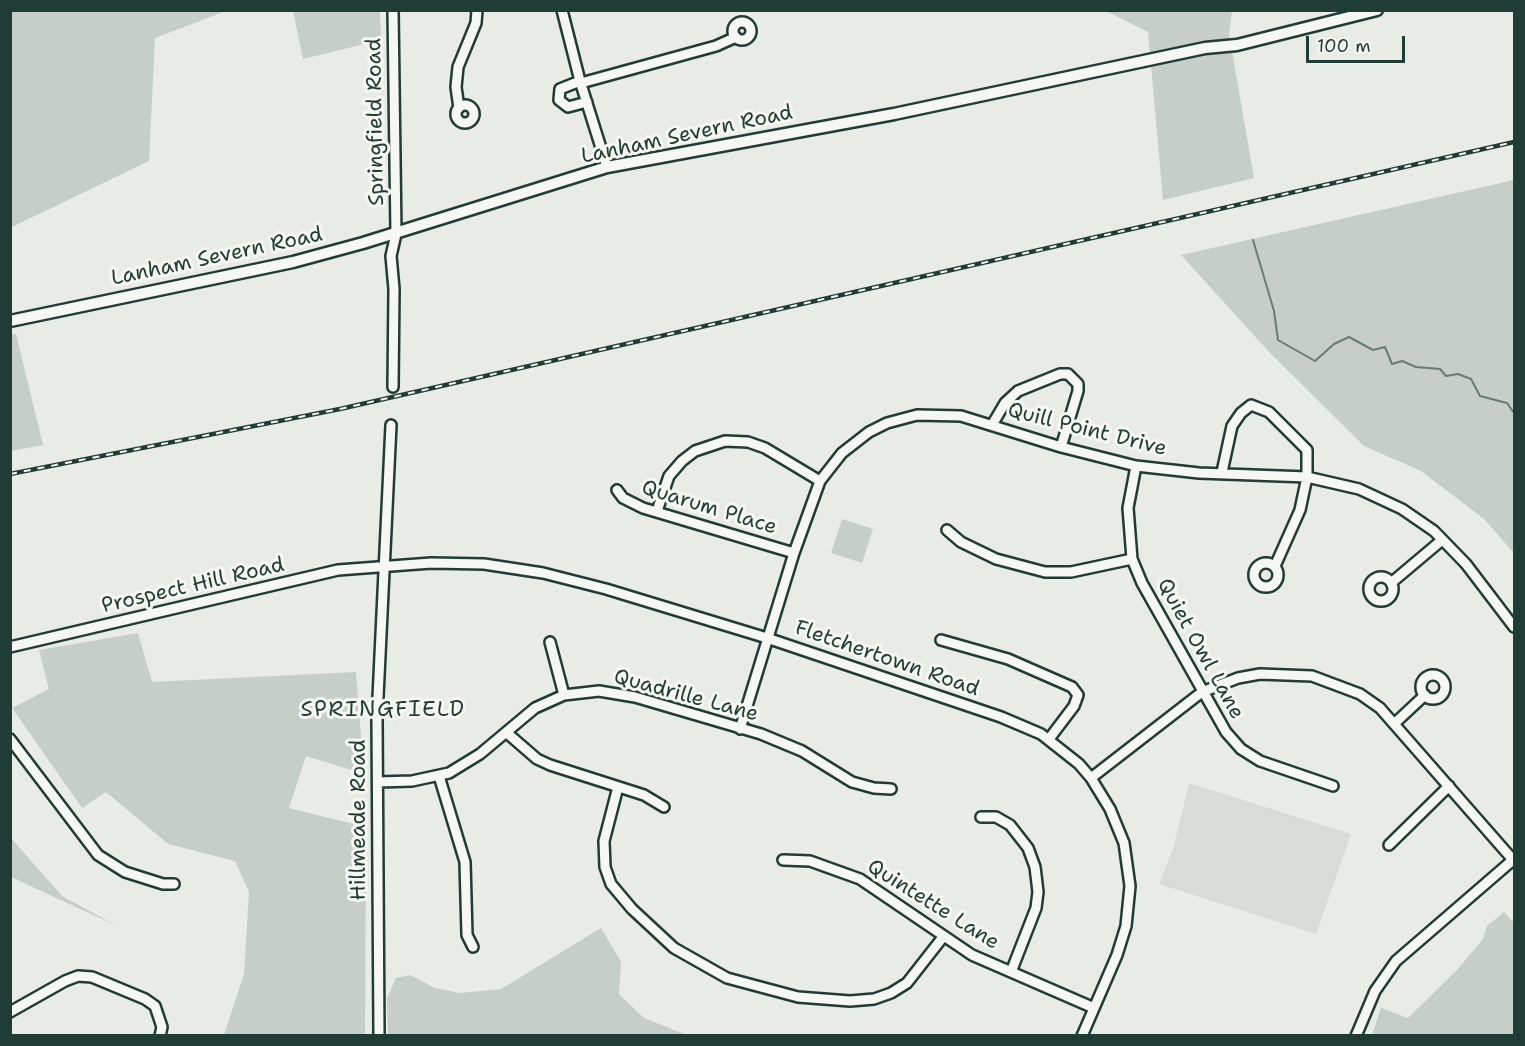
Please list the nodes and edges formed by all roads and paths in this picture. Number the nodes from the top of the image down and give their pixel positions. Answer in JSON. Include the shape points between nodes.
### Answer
{"nodes":[{"id":1,"x":393,"y":10,"type":"edge"},
{"id":2,"x":477,"y":10,"type":"edge"},
{"id":3,"x":562,"y":10,"type":"edge"},
{"id":4,"x":1377,"y":10,"type":"edge"},
{"id":5,"x":1349,"y":14,"type":"edge"},
{"id":6,"x":736,"y":38,"type":"dead end"},
{"id":7,"x":581,"y":82,"type":"junction"},
{"id":8,"x":587,"y":102,"type":"junction"},
{"id":9,"x":459,"y":108,"type":"dead end"},
{"id":10,"x":607,"y":167,"type":"junction"},
{"id":11,"x":396,"y":234,"type":"junction"},
{"id":12,"x":10,"y":321,"type":"edge"},
{"id":13,"x":393,"y":387,"type":"dead end"},
{"id":14,"x":391,"y":425,"type":"dead end"},
{"id":15,"x":992,"y":425,"type":"junction"},
{"id":16,"x":1061,"y":447,"type":"junction"},
{"id":17,"x":1136,"y":466,"type":"junction"},
{"id":18,"x":1222,"y":472,"type":"junction"},
{"id":19,"x":1307,"y":477,"type":"junction"},
{"id":20,"x":820,"y":481,"type":"junction"},
{"id":21,"x":617,"y":490,"type":"dead end"},
{"id":22,"x":657,"y":511,"type":"junction"},
{"id":23,"x":947,"y":530,"type":"dead end"},
{"id":24,"x":1442,"y":540,"type":"junction"},
{"id":25,"x":794,"y":553,"type":"junction"},
{"id":26,"x":1132,"y":559,"type":"junction"},
{"id":27,"x":1275,"y":566,"type":"dead end"},
{"id":28,"x":385,"y":567,"type":"junction"},
{"id":29,"x":1391,"y":583,"type":"dead end"},
{"id":30,"x":1515,"y":627,"type":"edge"},
{"id":31,"x":767,"y":638,"type":"junction"},
{"id":32,"x":941,"y":640,"type":"dead end"},
{"id":33,"x":550,"y":642,"type":"dead end"},
{"id":34,"x":10,"y":647,"type":"edge"},
{"id":35,"x":1202,"y":692,"type":"junction"},
{"id":36,"x":1425,"y":695,"type":"dead end"},
{"id":37,"x":564,"y":696,"type":"junction"},
{"id":38,"x":1395,"y":723,"type":"junction"},
{"id":39,"x":740,"y":729,"type":"junction"},
{"id":40,"x":507,"y":733,"type":"junction"},
{"id":41,"x":10,"y":739,"type":"edge"},
{"id":42,"x":1049,"y":739,"type":"junction"},
{"id":43,"x":439,"y":776,"type":"junction"},
{"id":44,"x":1091,"y":778,"type":"junction"},
{"id":45,"x":378,"y":782,"type":"junction"},
{"id":46,"x":1333,"y":786,"type":"dead end"},
{"id":47,"x":1449,"y":786,"type":"junction"},
{"id":48,"x":618,"y":787,"type":"junction"},
{"id":49,"x":891,"y":789,"type":"dead end"},
{"id":50,"x":664,"y":807,"type":"dead end"},
{"id":51,"x":981,"y":817,"type":"dead end"},
{"id":52,"x":1389,"y":845,"type":"dead end"},
{"id":53,"x":783,"y":860,"type":"dead end"},
{"id":54,"x":1514,"y":860,"type":"edge"},
{"id":55,"x":174,"y":884,"type":"dead end"},
{"id":56,"x":943,"y":937,"type":"junction"},
{"id":57,"x":473,"y":947,"type":"dead end"},
{"id":58,"x":1011,"y":972,"type":"junction"},
{"id":59,"x":1094,"y":1008,"type":"junction"},
{"id":60,"x":10,"y":1012,"type":"edge"},
{"id":61,"x":160,"y":1035,"type":"edge"},
{"id":62,"x":379,"y":1035,"type":"edge"},
{"id":63,"x":1082,"y":1035,"type":"edge"},
{"id":64,"x":1356,"y":1035,"type":"edge"}],
"edges":[{"from":1,"to":11,"type":"street","name":"Springfield Road"},
{"from":2,"to":9,"type":"street","via":[[456,77]]},
{"from":3,"to":7,"type":"street"},
{"from":4,"to":5,"type":"main road","name":"Lanham Severn Road"},
{"from":5,"to":10,"type":"main road","name":"Lanham Severn Road","via":[[1238,45],[1205,48],[894,114]]},
{"from":6,"to":7,"type":"street"},
{"from":7,"to":8,"type":"street"},
{"from":7,"to":8,"type":"street","via":[[560,89],[559,100],[568,107]]},
{"from":8,"to":10,"type":"street"},
{"from":10,"to":11,"type":"main road","name":"Lanham Severn Road"},
{"from":11,"to":12,"type":"main road","name":"Lanham Severn Road","via":[[258,271]]},
{"from":11,"to":13,"type":"street","via":[[391,256]]},
{"from":14,"to":28,"type":"street","name":"Hillmeade Road"},
{"from":15,"to":16,"type":"street","name":"Quill Point Drive"},
{"from":15,"to":16,"type":"street","via":[[1005,403],[1018,391],[1068,374],[1076,380],[1078,391]]},
{"from":15,"to":20,"type":"street","name":"Quill Point Drive","via":[[948,415],[897,419],[850,446]]},
{"from":16,"to":17,"type":"street","name":"Quill Point Drive"},
{"from":17,"to":18,"type":"street","name":"Quill Point Drive"},
{"from":17,"to":26,"type":"street","name":"Quiet Owl Lane","via":[[1128,508]]},
{"from":18,"to":19,"type":"street","name":"Quill Point Drive"},
{"from":18,"to":19,"type":"street","via":[[1232,426],[1245,408],[1256,405],[1303,443],[1309,456]]},
{"from":19,"to":24,"type":"street","name":"Quill Point Drive","via":[[1338,483],[1386,501],[1414,516]]},
{"from":19,"to":27,"type":"street","via":[[1296,520]]},
{"from":20,"to":22,"type":"street","via":[[765,448],[725,441],[695,451],[682,461],[669,476]]},
{"from":20,"to":25,"type":"street","name":"Quill Point Drive"},
{"from":21,"to":22,"type":"street","name":"Quarum Place","via":[[630,502]]},
{"from":22,"to":25,"type":"street","name":"Quarum Place"},
{"from":23,"to":26,"type":"street","via":[[960,542],[996,559],[1045,572],[1071,572]]},
{"from":24,"to":29,"type":"street"},
{"from":24,"to":30,"type":"street","name":"Quill Point Drive"},
{"from":25,"to":31,"type":"street","name":"Quill Point Drive"},
{"from":26,"to":35,"type":"street","name":"Quiet Owl Lane"},
{"from":28,"to":31,"type":"street","name":"Fletchertown Road","via":[[459,563],[543,573]]},
{"from":28,"to":34,"type":"street","name":"Prospect Hill Road","via":[[316,574]]},
{"from":28,"to":45,"type":"street","name":"Hillmeade Road","via":[[377,718]]},
{"from":31,"to":39,"type":"street","name":"Quill Point Drive"},
{"from":31,"to":42,"type":"street","name":"Fletchertown Road","via":[[1001,717]]},
{"from":32,"to":42,"type":"street","via":[[1008,659],[1072,687],[1078,695],[1074,706]]},
{"from":33,"to":37,"type":"street"},
{"from":35,"to":38,"type":"street","via":[[1260,674],[1312,676],[1360,694]]},
{"from":35,"to":44,"type":"street"},
{"from":35,"to":46,"type":"street","name":"Quiet Owl Lane","via":[[1241,749],[1260,761]]},
{"from":36,"to":38,"type":"street"},
{"from":37,"to":39,"type":"street","name":"Quadrille Lane","via":[[589,691],[621,693]]},
{"from":37,"to":40,"type":"street","name":"Quadrille Lane","via":[[526,714]]},
{"from":38,"to":47,"type":"street"},
{"from":39,"to":49,"type":"street","name":"Quadrille Lane","via":[[802,751],[852,782]]},
{"from":40,"to":43,"type":"street","name":"Quadrille Lane","via":[[460,768]]},
{"from":40,"to":48,"type":"street","via":[[537,759]]},
{"from":41,"to":55,"type":"street","via":[[98,855],[125,872]]},
{"from":42,"to":44,"type":"street","name":"Fletchertown Road"},
{"from":43,"to":45,"type":"street","name":"Quadrille Lane"},
{"from":43,"to":57,"type":"street","via":[[465,862],[467,935]]},
{"from":44,"to":59,"type":"street","name":"Fletchertown Road","via":[[1120,830],[1130,886],[1123,938]]},
{"from":45,"to":62,"type":"street","name":"Hillmeade Road"},
{"from":47,"to":52,"type":"street"},
{"from":47,"to":54,"type":"street"},
{"from":48,"to":50,"type":"street","via":[[644,795]]},
{"from":48,"to":56,"type":"street","via":[[604,841],[605,867],[611,884],[674,948],[727,978],[798,997],[874,999],[907,983]]},
{"from":51,"to":58,"type":"street","via":[[996,817],[1010,825],[1028,848],[1035,867],[1036,908]]},
{"from":53,"to":56,"type":"street","name":"Quintette Lane","via":[[810,861],[860,879]]},
{"from":54,"to":64,"type":"street","via":[[1396,961],[1375,991]]},
{"from":56,"to":58,"type":"street","name":"Quintette Lane"},
{"from":58,"to":59,"type":"street","name":"Quintette Lane"},
{"from":59,"to":63,"type":"street","name":"Fletchertown Road"},
{"from":60,"to":61,"type":"street","via":[[65,981],[78,976],[92,978],[155,1006],[162,1027]]}]}
